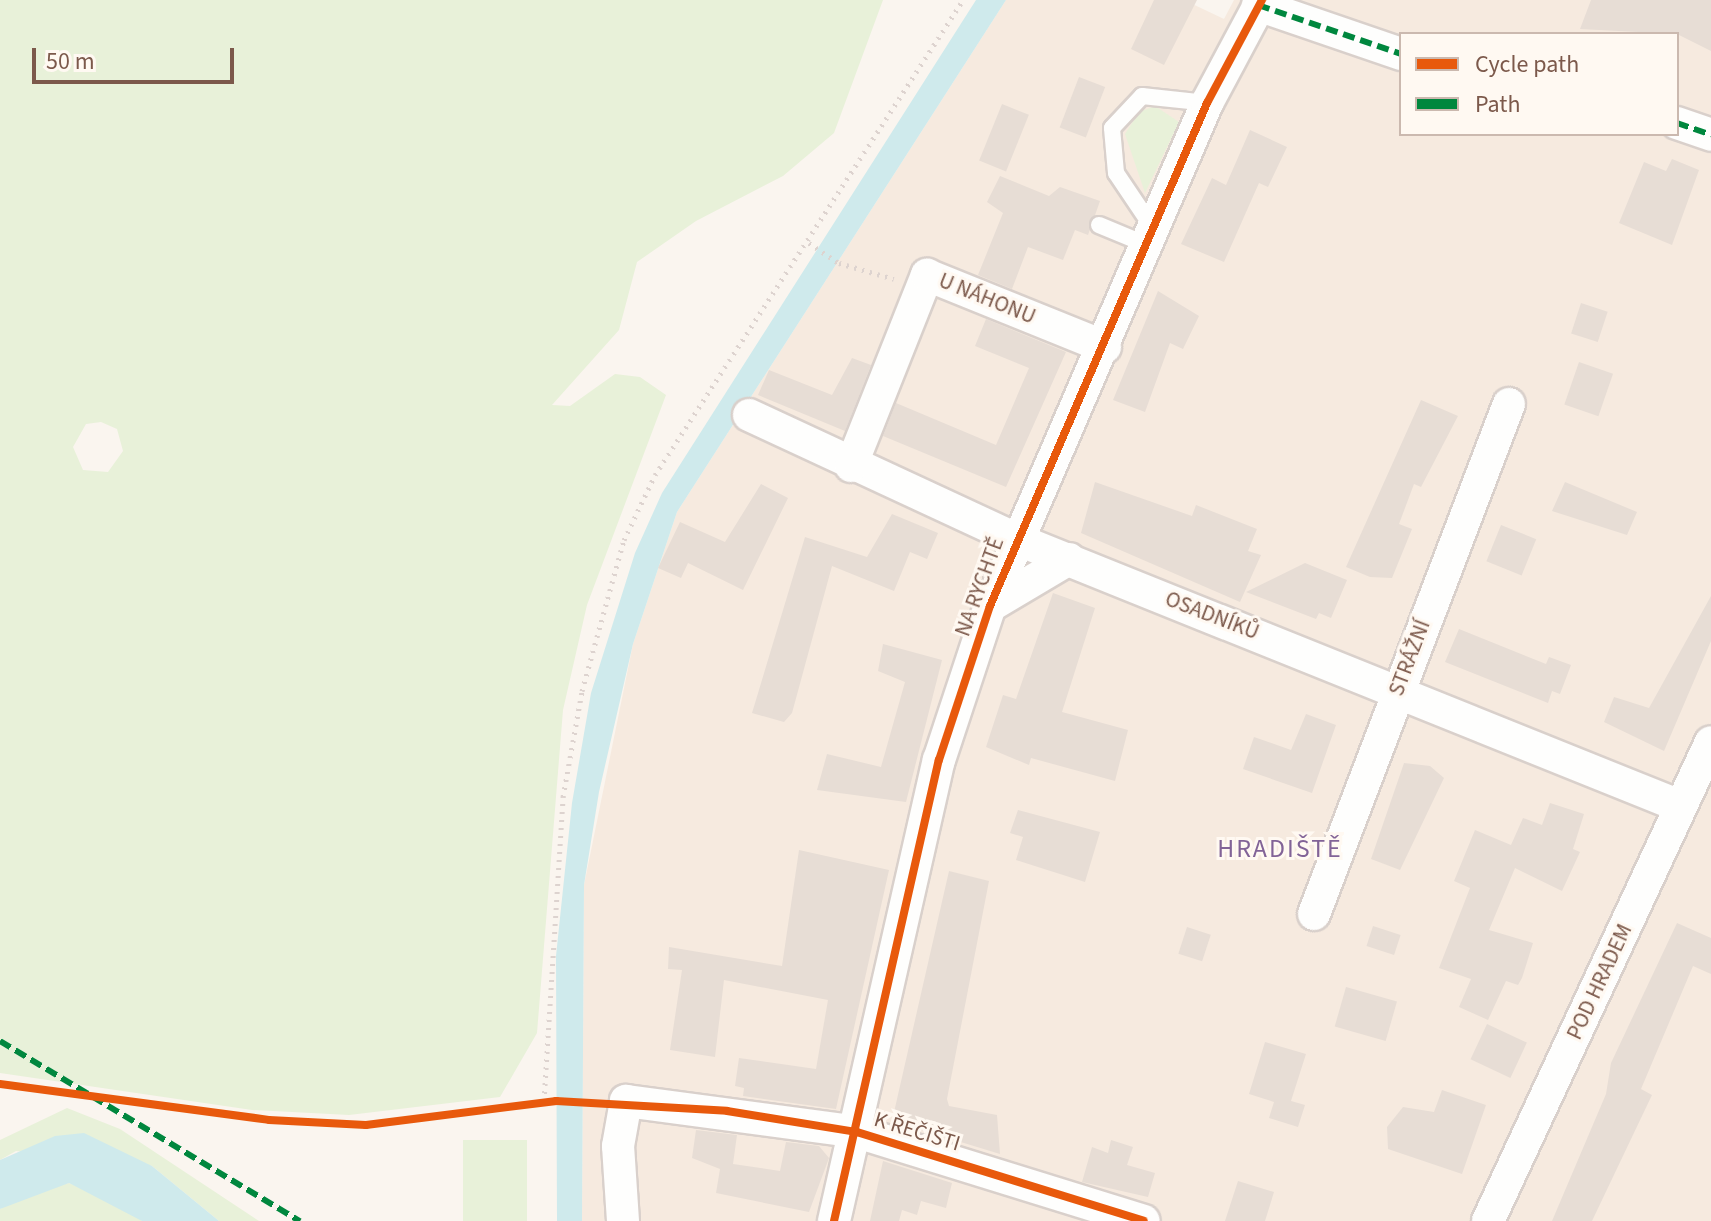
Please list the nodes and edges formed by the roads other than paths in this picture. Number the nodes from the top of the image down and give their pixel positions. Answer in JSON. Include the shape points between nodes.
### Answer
{"nodes":[{"id":1,"x":1260,"y":3,"type":"edge"},
{"id":2,"x":1399,"y":53,"type":"edge"},
{"id":3,"x":1207,"y":103,"type":"junction"},
{"id":4,"x":1679,"y":124,"type":"edge"},
{"id":5,"x":1711,"y":135,"type":"edge"},
{"id":6,"x":1099,"y":225,"type":"dead end"},
{"id":7,"x":1150,"y":236,"type":"junction"},
{"id":8,"x":1105,"y":347,"type":"junction"},
{"id":9,"x":1509,"y":404,"type":"dead end"},
{"id":10,"x":749,"y":415,"type":"dead end"},
{"id":11,"x":851,"y":466,"type":"junction"},
{"id":12,"x":1016,"y":539,"type":"junction"},
{"id":13,"x":1069,"y":559,"type":"junction"},
{"id":14,"x":990,"y":606,"type":"junction"},
{"id":15,"x":1398,"y":688,"type":"junction"},
{"id":16,"x":1711,"y":742,"type":"edge"},
{"id":17,"x":1680,"y":806,"type":"junction"},
{"id":18,"x":1314,"y":914,"type":"dead end"},
{"id":19,"x":857,"y":1132,"type":"junction"},
{"id":20,"x":623,"y":1221,"type":"edge"},
{"id":21,"x":834,"y":1221,"type":"edge"},
{"id":22,"x":1144,"y":1221,"type":"edge"},
{"id":23,"x":1488,"y":1221,"type":"edge"}],
"edges":[{"from":1,"to":2,"type":"street"},
{"from":1,"to":3,"type":"street","name":"NA RYCHTĚ"},
{"from":3,"to":7,"type":"street","name":"NA RYCHTĚ"},
{"from":3,"to":7,"type":"lane","via":[[1142,96],[1112,128],[1116,173]]},
{"from":4,"to":5,"type":"street"},
{"from":6,"to":7,"type":"lane"},
{"from":7,"to":8,"type":"street","name":"NA RYCHTĚ"},
{"from":8,"to":11,"type":"street","name":"U NÁHONU","via":[[927,275]]},
{"from":8,"to":12,"type":"street","name":"NA RYCHTĚ"},
{"from":9,"to":15,"type":"street","name":"STRÁŽNÍ"},
{"from":10,"to":11,"type":"street","name":"OSADNÍKŮ"},
{"from":11,"to":12,"type":"street","name":"OSADNÍKŮ"},
{"from":12,"to":13,"type":"street","name":"OSADNÍKŮ"},
{"from":12,"to":14,"type":"street","name":"NA RYCHTĚ"},
{"from":13,"to":14,"type":"street"},
{"from":13,"to":15,"type":"street","name":"OSADNÍKŮ"},
{"from":14,"to":19,"type":"street","name":"NA RYCHTĚ","via":[[939,760]]},
{"from":15,"to":17,"type":"street","name":"OSADNÍKŮ"},
{"from":15,"to":18,"type":"street","name":"STRÁŽNÍ"},
{"from":16,"to":17,"type":"street","name":"POD HRADEM"},
{"from":17,"to":23,"type":"street","name":"POD HRADEM"},
{"from":19,"to":20,"type":"street","name":"K ŘEČIŠTI","via":[[626,1101],[618,1146]]},
{"from":19,"to":21,"type":"street","name":"NA RYCHTĚ"},
{"from":19,"to":22,"type":"street","name":"K ŘEČIŠTI"}]}
